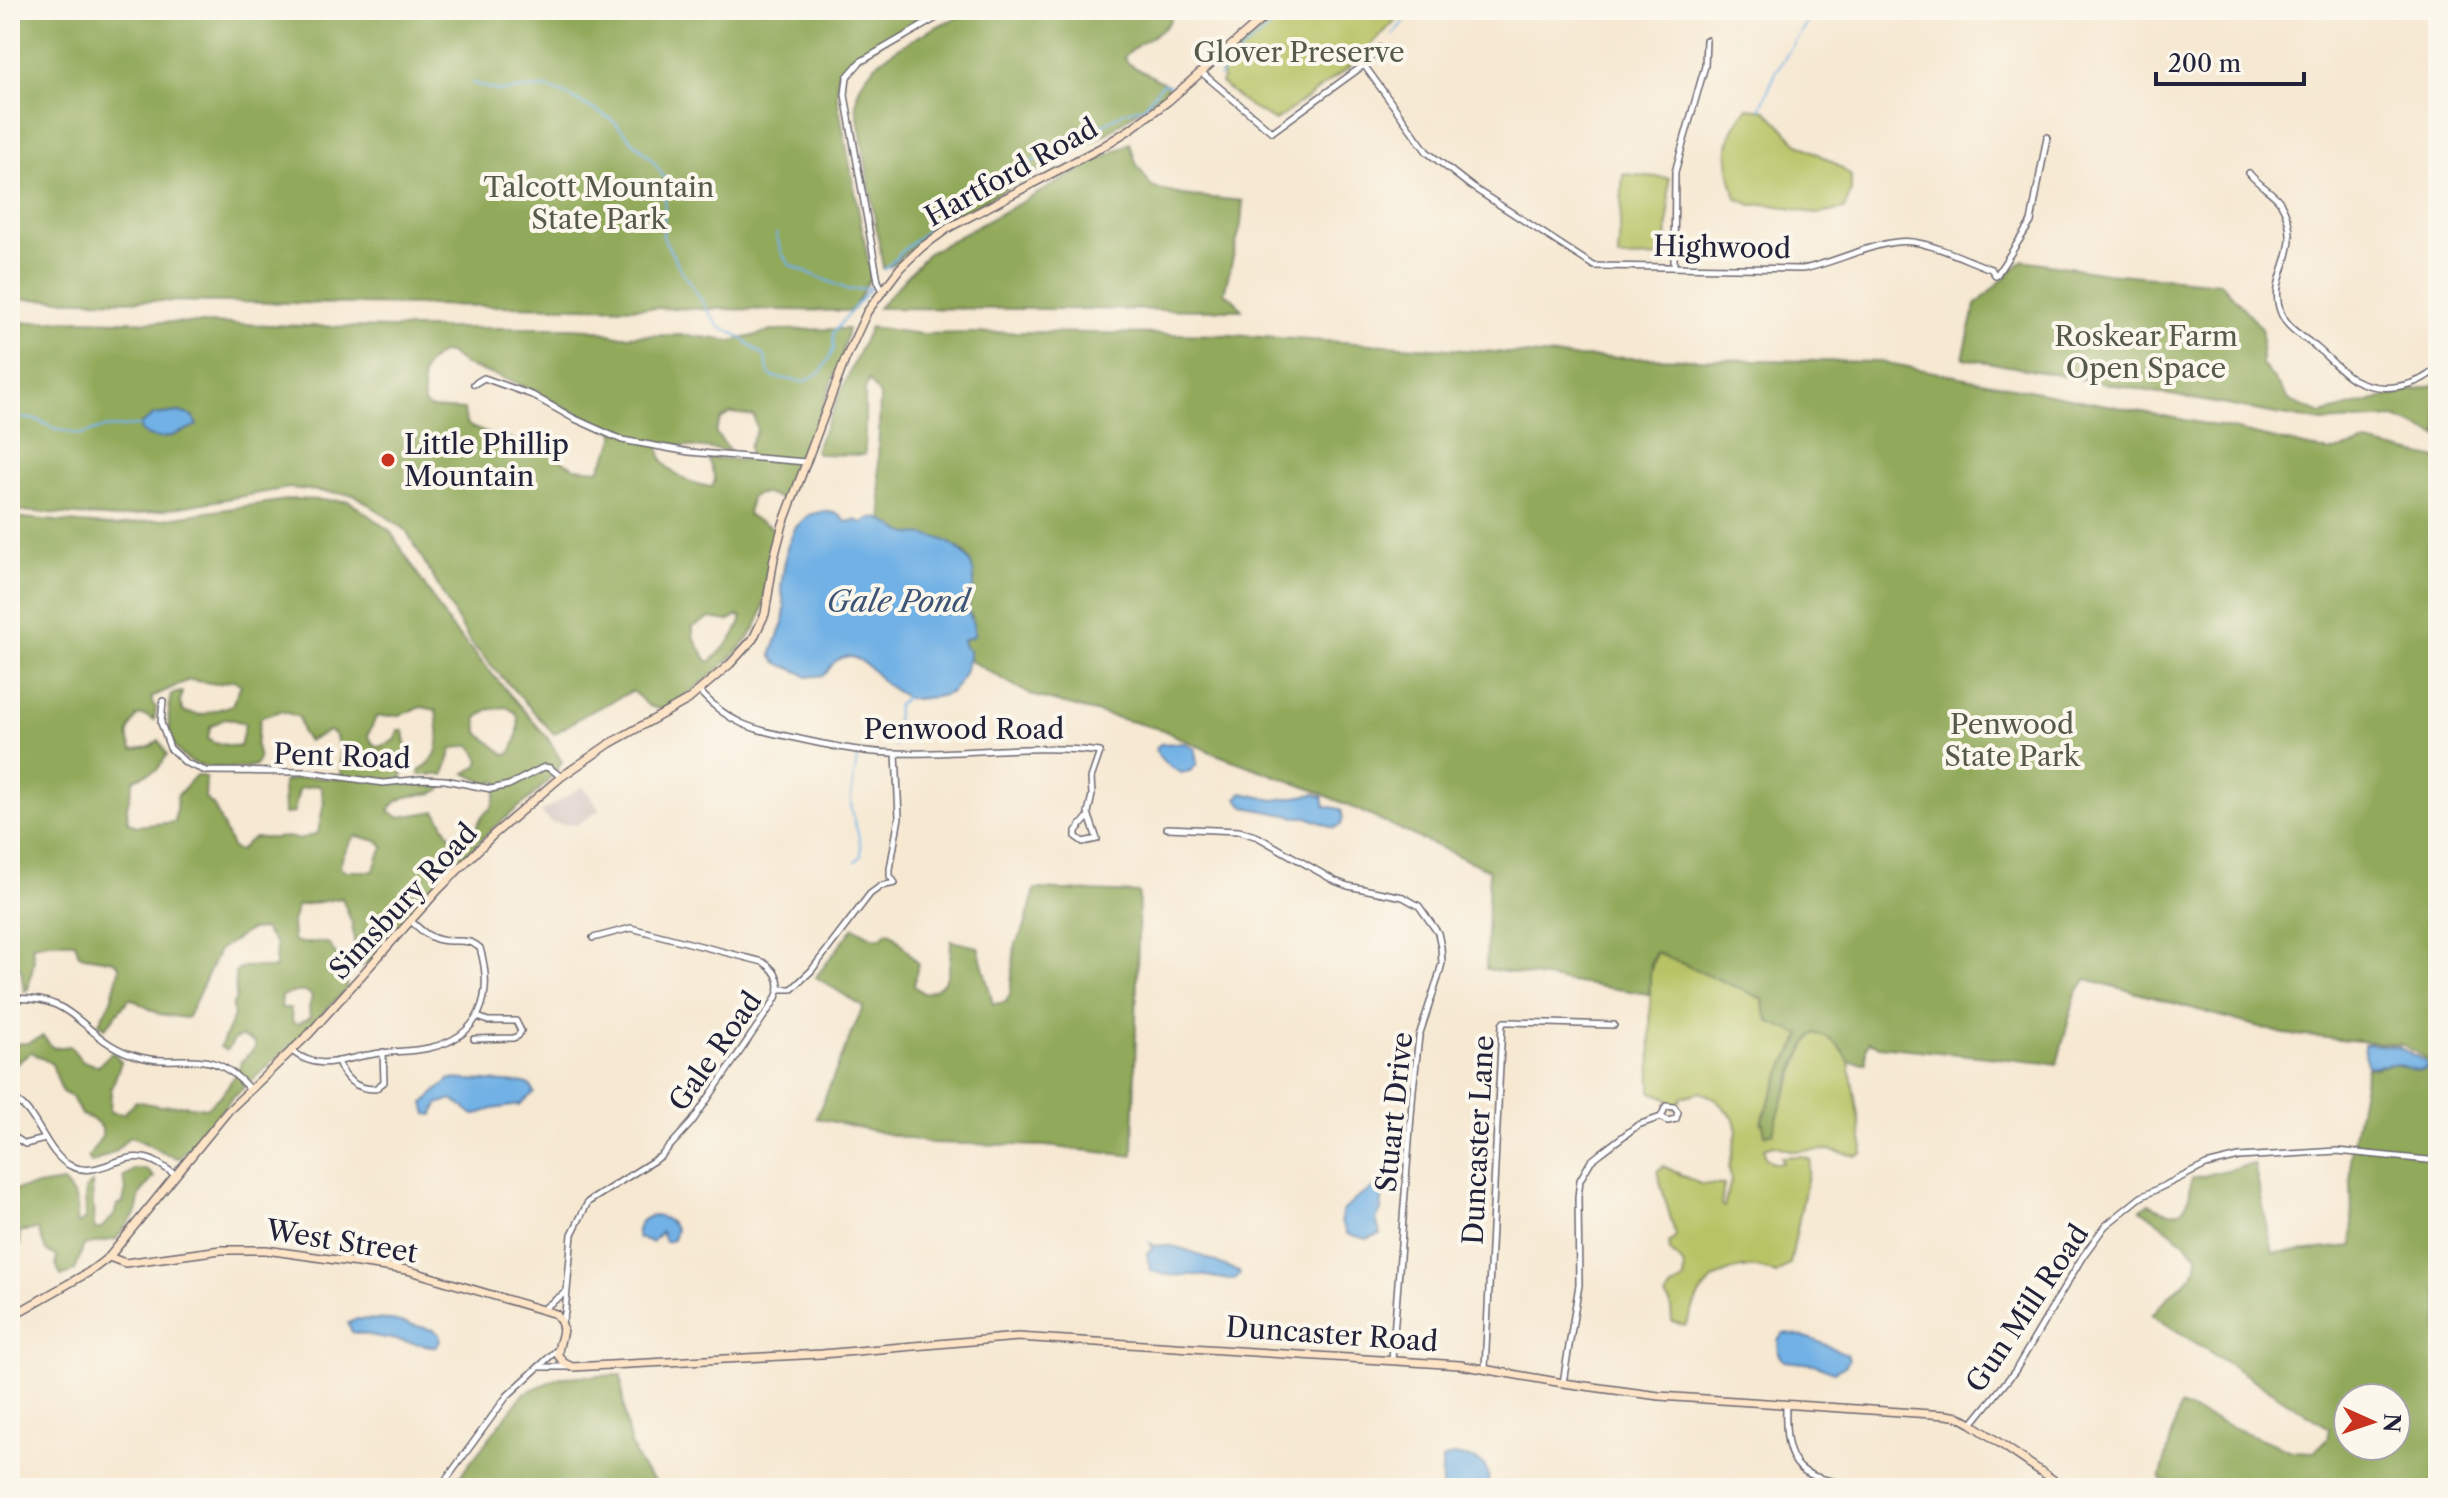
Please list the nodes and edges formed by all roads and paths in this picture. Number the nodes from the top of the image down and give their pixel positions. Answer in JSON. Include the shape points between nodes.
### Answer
{"nodes":[{"id":1,"x":950,"y":10,"type":"edge"},
{"id":2,"x":1272,"y":10,"type":"edge"},
{"id":3,"x":1706,"y":40,"type":"dead end"},
{"id":4,"x":1380,"y":48,"type":"dead end"},
{"id":5,"x":1364,"y":65,"type":"junction"},
{"id":6,"x":1201,"y":72,"type":"junction"},
{"id":7,"x":2047,"y":137,"type":"dead end"},
{"id":8,"x":2249,"y":173,"type":"dead end"},
{"id":9,"x":1674,"y":266,"type":"junction"},
{"id":10,"x":882,"y":289,"type":"junction"},
{"id":11,"x":2438,"y":367,"type":"edge"},
{"id":12,"x":474,"y":384,"type":"dead end"},
{"id":13,"x":807,"y":462,"type":"junction"},
{"id":14,"x":790,"y":504,"type":"joint"},
{"id":15,"x":699,"y":691,"type":"junction"},
{"id":16,"x":163,"y":701,"type":"dead end"},
{"id":17,"x":896,"y":753,"type":"junction"},
{"id":18,"x":561,"y":777,"type":"junction"},
{"id":19,"x":1088,"y":817,"type":"junction"},
{"id":20,"x":1167,"y":828,"type":"dead end"},
{"id":21,"x":412,"y":922,"type":"junction"},
{"id":22,"x":593,"y":938,"type":"dead end"},
{"id":23,"x":780,"y":989,"type":"junction"},
{"id":24,"x":10,"y":999,"type":"edge"},
{"id":25,"x":478,"y":1017,"type":"junction"},
{"id":26,"x":1614,"y":1025,"type":"dead end"},
{"id":27,"x":474,"y":1039,"type":"dead end"},
{"id":28,"x":292,"y":1051,"type":"junction"},
{"id":29,"x":383,"y":1052,"type":"junction"},
{"id":30,"x":338,"y":1061,"type":"junction"},
{"id":31,"x":250,"y":1090,"type":"junction"},
{"id":32,"x":10,"y":1099,"type":"edge"},
{"id":33,"x":1661,"y":1117,"type":"dead end"},
{"id":34,"x":10,"y":1134,"type":"edge"},
{"id":35,"x":45,"y":1139,"type":"junction"},
{"id":36,"x":2438,"y":1161,"type":"edge"},
{"id":37,"x":176,"y":1175,"type":"junction"},
{"id":38,"x":109,"y":1257,"type":"junction"},
{"id":39,"x":566,"y":1292,"type":"junction"},
{"id":40,"x":543,"y":1309,"type":"junction"},
{"id":41,"x":10,"y":1317,"type":"edge"},
{"id":42,"x":562,"y":1322,"type":"junction"},
{"id":43,"x":558,"y":1349,"type":"junction"},
{"id":44,"x":1392,"y":1360,"type":"junction"},
{"id":45,"x":538,"y":1367,"type":"junction"},
{"id":46,"x":572,"y":1367,"type":"junction"},
{"id":47,"x":1485,"y":1369,"type":"junction"},
{"id":48,"x":1563,"y":1383,"type":"junction"},
{"id":49,"x":1786,"y":1405,"type":"junction"},
{"id":50,"x":1972,"y":1424,"type":"junction"},
{"id":51,"x":440,"y":1488,"type":"edge"},
{"id":52,"x":1871,"y":1488,"type":"edge"},
{"id":53,"x":2065,"y":1488,"type":"edge"}],
"edges":[{"from":1,"to":10,"type":"street","via":[[860,62],[846,84]]},
{"from":2,"to":6,"type":"street","name":"Hartford Road"},
{"from":3,"to":9,"type":"street","via":[[1705,66],[1675,172]]},
{"from":4,"to":5,"type":"street"},
{"from":5,"to":6,"type":"street","via":[[1272,132]]},
{"from":5,"to":9,"type":"street","name":"Highwood","via":[[1427,152],[1594,266]]},
{"from":6,"to":10,"type":"street","name":"Hartford Road","via":[[1102,147],[942,232]]},
{"from":7,"to":9,"type":"street","name":"Highwood","via":[[2031,222],[1996,276],[1991,269],[1910,242],[1802,269]]},
{"from":8,"to":11,"type":"street","via":[[2276,197],[2291,228],[2277,294],[2289,326],[2351,378],[2367,384],[2389,387],[2420,381]]},
{"from":10,"to":13,"type":"street","name":"Hartford Road","via":[[855,335]]},
{"from":12,"to":13,"type":"street","via":[[484,378],[521,391],[622,440],[689,452]]},
{"from":13,"to":14,"type":"street","name":"Hartford Road"},
{"from":14,"to":15,"type":"street","name":"Simsbury Road","via":[[761,626],[745,649]]},
{"from":15,"to":17,"type":"street","name":"Penwood Road","via":[[749,729]]},
{"from":15,"to":18,"type":"street","name":"Simsbury Road"},
{"from":16,"to":18,"type":"street","name":"Pent Road","via":[[162,727],[170,748],[186,763],[206,771],[308,772],[383,783],[445,780],[491,789],[544,767]]},
{"from":17,"to":19,"type":"street","name":"Penwood Road","via":[[1100,752],[1091,778]]},
{"from":17,"to":23,"type":"street","via":[[899,817],[890,869],[895,883],[870,894],[811,971],[792,989]]},
{"from":18,"to":21,"type":"street","name":"Simsbury Road","via":[[493,835]]},
{"from":19,"to":19,"type":"street","via":[[1097,839],[1083,842],[1076,831]]},
{"from":20,"to":44,"type":"street","name":"Stuart Drive","via":[[1223,829],[1258,837],[1335,881],[1403,897],[1419,906],[1438,933],[1442,963],[1419,1036],[1413,1089]]},
{"from":21,"to":25,"type":"street","via":[[431,937],[469,941],[480,948],[485,995]]},
{"from":21,"to":28,"type":"street","name":"Simsbury Road"},
{"from":22,"to":23,"type":"street","name":"Gale Road","via":[[631,928],[763,962],[775,971]]},
{"from":23,"to":39,"type":"street","name":"Gale Road","via":[[688,1126],[661,1156],[588,1202],[572,1234]]},
{"from":24,"to":31,"type":"street","via":[[35,997],[58,1004],[117,1048],[141,1057],[213,1061]]},
{"from":25,"to":27,"type":"street","via":[[516,1021],[521,1031],[513,1038]]},
{"from":25,"to":29,"type":"street","via":[[440,1045]]},
{"from":26,"to":47,"type":"street","name":"Duncaster Lane","via":[[1502,1025]]},
{"from":28,"to":30,"type":"street","via":[[309,1063]]},
{"from":28,"to":31,"type":"street","name":"Simsbury Road"},
{"from":29,"to":30,"type":"street"},
{"from":29,"to":30,"type":"street","via":[[384,1082],[375,1089],[348,1080]]},
{"from":31,"to":37,"type":"street","name":"Simsbury Road"},
{"from":32,"to":35,"type":"street","via":[[21,1104]]},
{"from":33,"to":48,"type":"street","via":[[1638,1125],[1605,1149],[1580,1180],[1579,1285]]},
{"from":34,"to":35,"type":"street","via":[[25,1144]]},
{"from":35,"to":37,"type":"street","via":[[79,1169],[97,1170],[142,1157]]},
{"from":36,"to":50,"type":"street","name":"Gun Mill Road","via":[[2337,1151],[2239,1157],[2194,1170],[2141,1197],[2105,1226],[2015,1371]]},
{"from":37,"to":38,"type":"street","name":"Simsbury Road"},
{"from":38,"to":40,"type":"street","name":"West Street","via":[[125,1263],[221,1250],[266,1250],[407,1270]]},
{"from":38,"to":41,"type":"street","name":"Simsbury Road"},
{"from":39,"to":40,"type":"street"},
{"from":39,"to":42,"type":"street","name":"Gale Road"},
{"from":40,"to":42,"type":"street","name":"West Street"},
{"from":42,"to":43,"type":"street"},
{"from":43,"to":45,"type":"street"},
{"from":43,"to":46,"type":"street"},
{"from":44,"to":46,"type":"street","name":"Duncaster Road","via":[[1003,1337],[822,1354]]},
{"from":44,"to":47,"type":"street","name":"Duncaster Road"},
{"from":45,"to":46,"type":"street","name":"Duncaster Road"},
{"from":45,"to":51,"type":"street","via":[[507,1396]]},
{"from":47,"to":48,"type":"street","name":"Duncaster Road"},
{"from":48,"to":49,"type":"street","name":"Duncaster Road"},
{"from":49,"to":50,"type":"street","name":"Duncaster Road","via":[[1946,1415]]},
{"from":49,"to":52,"type":"street","via":[[1790,1453],[1810,1477]]},
{"from":50,"to":53,"type":"street","name":"Duncaster Road"}]}
